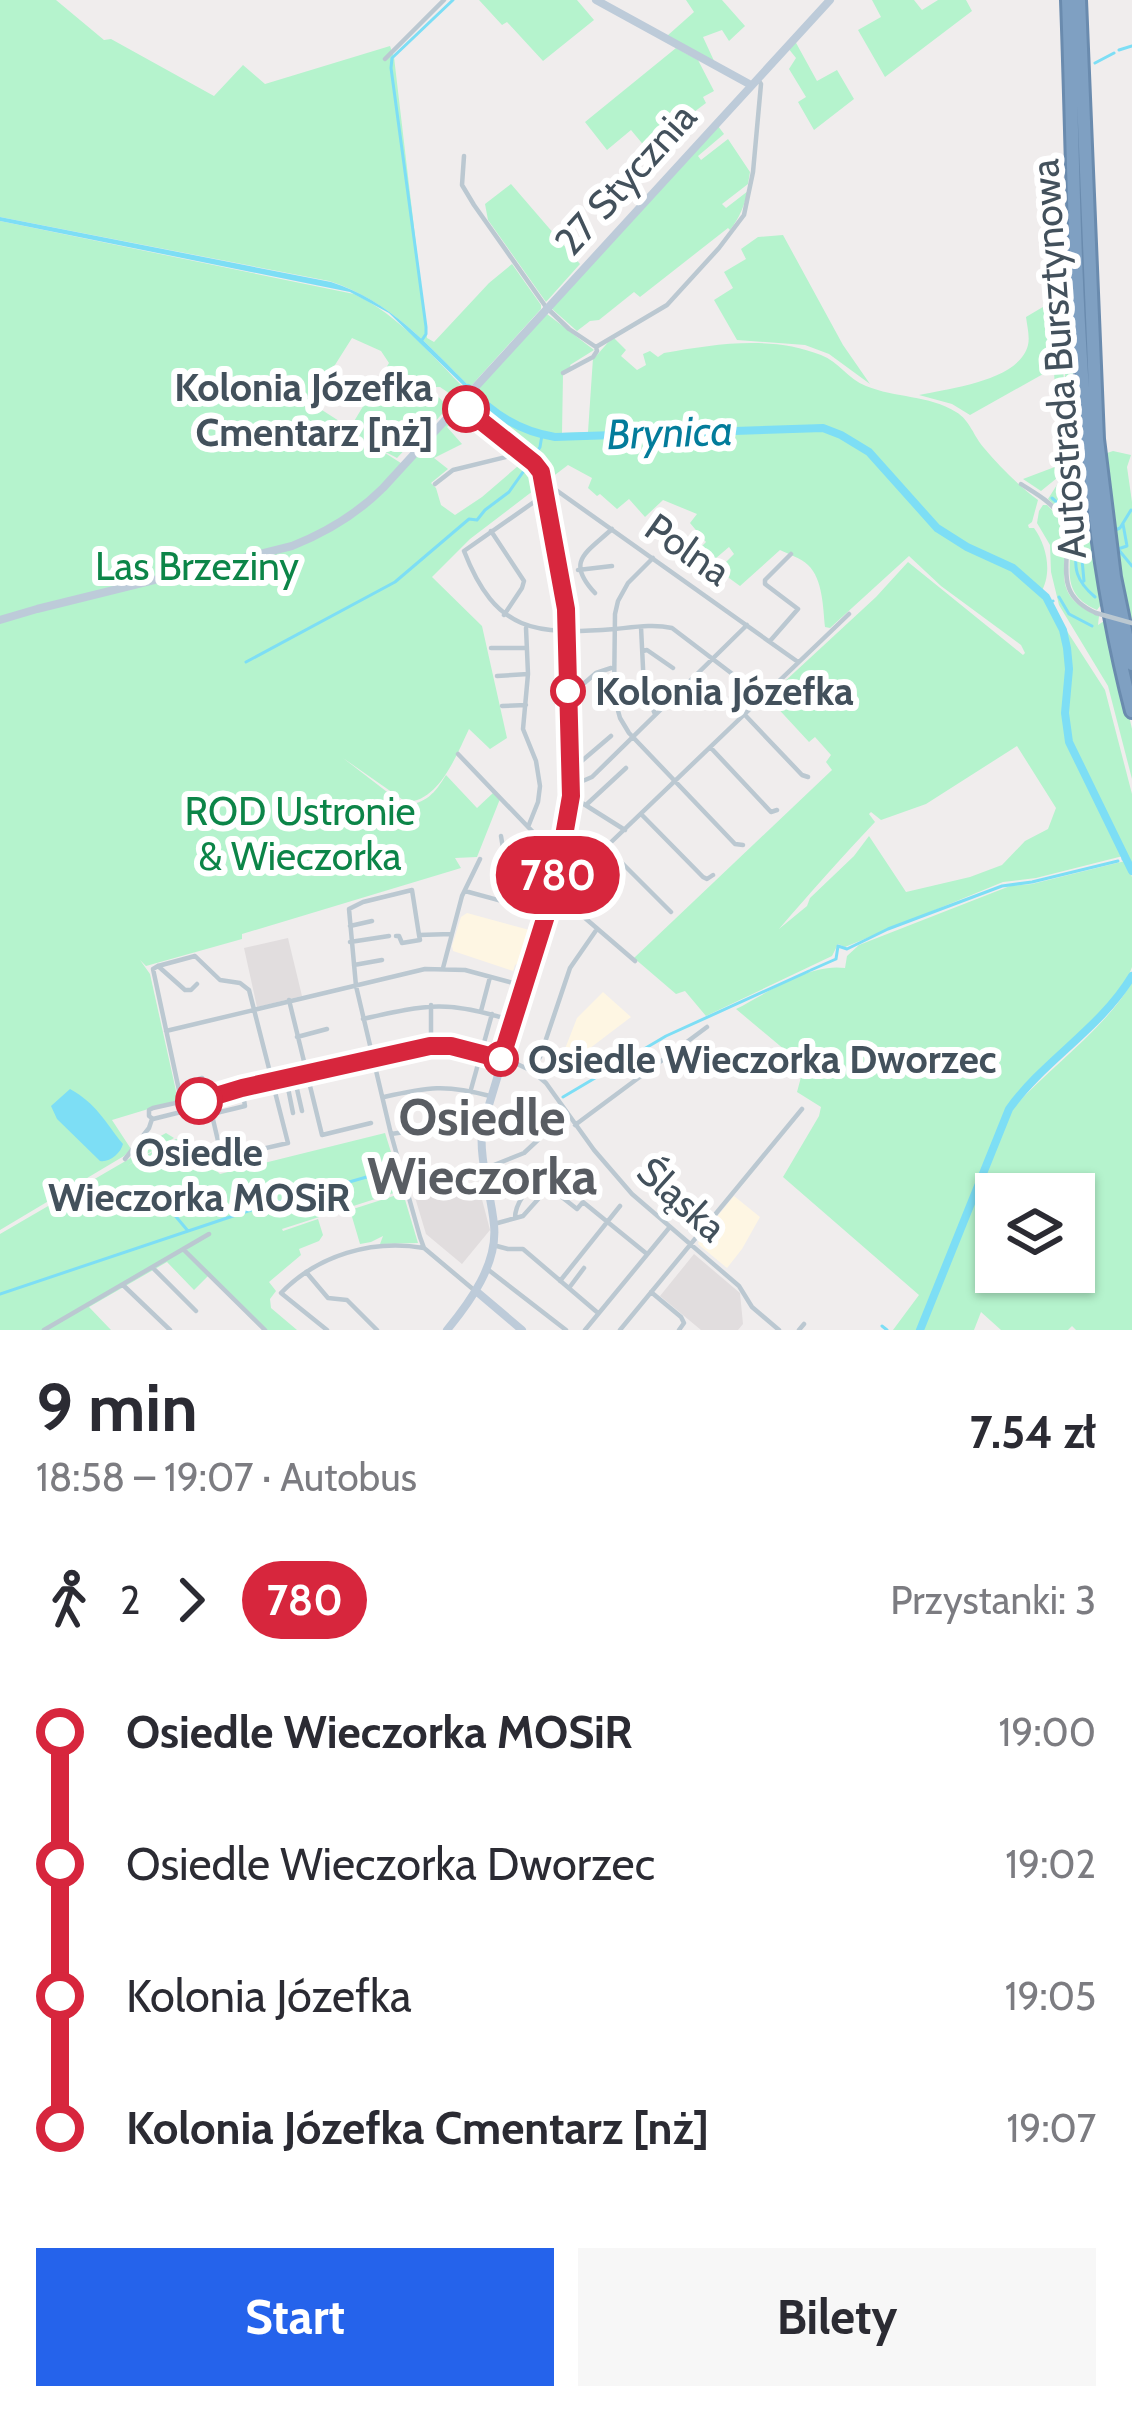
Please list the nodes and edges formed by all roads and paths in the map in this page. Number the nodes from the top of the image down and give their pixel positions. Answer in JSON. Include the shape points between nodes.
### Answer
{"nodes":[{"id":1,"x":445,"y":0,"type":"edge"},
{"id":2,"x":596,"y":0,"type":"edge"},
{"id":3,"x":830,"y":0,"type":"edge"},
{"id":4,"x":1068,"y":0,"type":"edge"},
{"id":5,"x":1079,"y":0,"type":"edge"},
{"id":6,"x":386,"y":59,"type":"dead end"},
{"id":7,"x":754,"y":82,"type":"junction"},
{"id":8,"x":464,"y":156,"type":"dead end"},
{"id":9,"x":547,"y":308,"type":"junction"},
{"id":10,"x":596,"y":346,"type":"junction"},
{"id":11,"x":563,"y":373,"type":"dead end"},
{"id":12,"x":464,"y":399,"type":"junction"},
{"id":13,"x":528,"y":458,"type":"junction"},
{"id":14,"x":435,"y":484,"type":"dead end"},
{"id":15,"x":1021,"y":484,"type":"dead end"},
{"id":16,"x":545,"y":489,"type":"junction"},
{"id":17,"x":612,"y":529,"type":"junction"},
{"id":18,"x":490,"y":531,"type":"junction"},
{"id":19,"x":791,"y":554,"type":"dead end"},
{"id":20,"x":653,"y":558,"type":"junction"},
{"id":21,"x":612,"y":566,"type":"dead end"},
{"id":22,"x":578,"y":570,"type":"junction"},
{"id":23,"x":595,"y":593,"type":"dead end"},
{"id":24,"x":850,"y":614,"type":"dead end"},
{"id":25,"x":504,"y":615,"type":"junction"},
{"id":26,"x":0,"y":620,"type":"edge"},
{"id":27,"x":1132,"y":623,"type":"edge"},
{"id":28,"x":748,"y":625,"type":"junction"},
{"id":29,"x":526,"y":626,"type":"junction"},
{"id":30,"x":641,"y":627,"type":"junction"},
{"id":31,"x":614,"y":629,"type":"junction"},
{"id":32,"x":566,"y":632,"type":"junction"},
{"id":33,"x":770,"y":640,"type":"junction"},
{"id":34,"x":527,"y":648,"type":"junction"},
{"id":35,"x":491,"y":649,"type":"dead end"},
{"id":36,"x":643,"y":651,"type":"junction"},
{"id":37,"x":658,"y":657,"type":"junction"},
{"id":38,"x":714,"y":658,"type":"junction"},
{"id":39,"x":798,"y":662,"type":"junction"},
{"id":40,"x":1132,"y":664,"type":"edge"},
{"id":41,"x":614,"y":667,"type":"junction"},
{"id":42,"x":673,"y":668,"type":"dead end"},
{"id":43,"x":644,"y":673,"type":"junction"},
{"id":44,"x":528,"y":674,"type":"junction"},
{"id":45,"x":497,"y":676,"type":"dead end"},
{"id":46,"x":744,"y":682,"type":"junction"},
{"id":47,"x":730,"y":697,"type":"dead end"},
{"id":48,"x":568,"y":698,"type":"junction"},
{"id":49,"x":764,"y":698,"type":"junction"},
{"id":50,"x":526,"y":705,"type":"junction"},
{"id":51,"x":502,"y":706,"type":"dead end"},
{"id":52,"x":1132,"y":711,"type":"edge"},
{"id":53,"x":655,"y":715,"type":"junction"},
{"id":54,"x":745,"y":715,"type":"junction"},
{"id":55,"x":611,"y":736,"type":"dead end"},
{"id":56,"x":633,"y":736,"type":"junction"},
{"id":57,"x":711,"y":748,"type":"junction"},
{"id":58,"x":458,"y":754,"type":"dead end"},
{"id":59,"x":626,"y":768,"type":"dead end"},
{"id":60,"x":570,"y":771,"type":"junction"},
{"id":61,"x":808,"y":777,"type":"dead end"},
{"id":62,"x":676,"y":781,"type":"junction"},
{"id":63,"x":571,"y":791,"type":"junction"},
{"id":64,"x":586,"y":805,"type":"junction"},
{"id":65,"x":777,"y":810,"type":"dead end"},
{"id":66,"x":641,"y":814,"type":"junction"},
{"id":67,"x":528,"y":826,"type":"junction"},
{"id":68,"x":625,"y":830,"type":"junction"},
{"id":69,"x":501,"y":836,"type":"dead end"},
{"id":70,"x":743,"y":844,"type":"dead end"},
{"id":71,"x":607,"y":847,"type":"junction"},
{"id":72,"x":561,"y":858,"type":"junction"},
{"id":73,"x":480,"y":859,"type":"dead end"},
{"id":74,"x":534,"y":874,"type":"dead end"},
{"id":75,"x":712,"y":875,"type":"dead end"},
{"id":76,"x":465,"y":891,"type":"junction"},
{"id":77,"x":555,"y":893,"type":"junction"},
{"id":78,"x":512,"y":903,"type":"junction"},
{"id":79,"x":671,"y":912,"type":"dead end"},
{"id":80,"x":547,"y":914,"type":"junction"},
{"id":81,"x":372,"y":920,"type":"dead end"},
{"id":82,"x":350,"y":926,"type":"junction"},
{"id":83,"x":597,"y":929,"type":"junction"},
{"id":84,"x":451,"y":934,"type":"junction"},
{"id":85,"x":419,"y":935,"type":"junction"},
{"id":86,"x":350,"y":942,"type":"junction"},
{"id":87,"x":382,"y":960,"type":"dead end"},
{"id":88,"x":635,"y":961,"type":"dead end"},
{"id":89,"x":353,"y":965,"type":"junction"},
{"id":90,"x":443,"y":968,"type":"junction"},
{"id":91,"x":156,"y":969,"type":"junction"},
{"id":92,"x":490,"y":977,"type":"junction"},
{"id":93,"x":197,"y":985,"type":"dead end"},
{"id":94,"x":356,"y":986,"type":"junction"},
{"id":95,"x":524,"y":986,"type":"junction"},
{"id":96,"x":289,"y":1000,"type":"junction"},
{"id":97,"x":431,"y":1005,"type":"junction"},
{"id":98,"x":255,"y":1008,"type":"junction"},
{"id":99,"x":481,"y":1011,"type":"junction"},
{"id":100,"x":492,"y":1014,"type":"junction"},
{"id":101,"x":363,"y":1019,"type":"junction"},
{"id":102,"x":513,"y":1021,"type":"junction"},
{"id":103,"x":707,"y":1027,"type":"dead end"},
{"id":104,"x":327,"y":1029,"type":"dead end"},
{"id":105,"x":166,"y":1031,"type":"junction"},
{"id":106,"x":297,"y":1037,"type":"junction"},
{"id":107,"x":430,"y":1046,"type":"junction"},
{"id":108,"x":481,"y":1054,"type":"junction"},
{"id":109,"x":373,"y":1058,"type":"junction"},
{"id":110,"x":501,"y":1059,"type":"junction"},
{"id":111,"x":532,"y":1071,"type":"junction"},
{"id":112,"x":306,"y":1074,"type":"junction"},
{"id":113,"x":290,"y":1077,"type":"junction"},
{"id":114,"x":199,"y":1079,"type":"dead end"},
{"id":115,"x":273,"y":1082,"type":"junction"},
{"id":116,"x":242,"y":1088,"type":"junction"},
{"id":117,"x":470,"y":1090,"type":"junction"},
{"id":118,"x":490,"y":1096,"type":"junction"},
{"id":119,"x":207,"y":1097,"type":"junction"},
{"id":120,"x":382,"y":1097,"type":"junction"},
{"id":121,"x":183,"y":1106,"type":"junction"},
{"id":122,"x":802,"y":1108,"type":"dead end"},
{"id":123,"x":302,"y":1111,"type":"dead end"},
{"id":124,"x":293,"y":1112,"type":"dead end"},
{"id":125,"x":567,"y":1112,"type":"junction"},
{"id":126,"x":212,"y":1114,"type":"junction"},
{"id":127,"x":371,"y":1123,"type":"dead end"},
{"id":128,"x":575,"y":1125,"type":"junction"},
{"id":129,"x":391,"y":1134,"type":"junction"},
{"id":130,"x":222,"y":1158,"type":"junction"},
{"id":131,"x":125,"y":1159,"type":"dead end"},
{"id":132,"x":227,"y":1168,"type":"dead end"},
{"id":133,"x":484,"y":1169,"type":"junction"},
{"id":134,"x":549,"y":1187,"type":"junction"},
{"id":135,"x":620,"y":1206,"type":"dead end"},
{"id":136,"x":515,"y":1219,"type":"junction"},
{"id":137,"x":607,"y":1222,"type":"junction"},
{"id":138,"x":494,"y":1224,"type":"junction"},
{"id":139,"x":668,"y":1228,"type":"junction"},
{"id":140,"x":209,"y":1234,"type":"dead end"},
{"id":141,"x":493,"y":1245,"type":"junction"},
{"id":142,"x":690,"y":1245,"type":"junction"},
{"id":143,"x":424,"y":1248,"type":"junction"},
{"id":144,"x":184,"y":1250,"type":"junction"},
{"id":145,"x":647,"y":1254,"type":"junction"},
{"id":146,"x":485,"y":1267,"type":"junction"},
{"id":147,"x":153,"y":1268,"type":"junction"},
{"id":148,"x":584,"y":1268,"type":"dead end"},
{"id":149,"x":305,"y":1272,"type":"junction"},
{"id":150,"x":560,"y":1281,"type":"junction"},
{"id":151,"x":123,"y":1285,"type":"junction"},
{"id":152,"x":569,"y":1288,"type":"junction"},
{"id":153,"x":476,"y":1291,"type":"junction"},
{"id":154,"x":651,"y":1292,"type":"junction"},
{"id":155,"x":196,"y":1311,"type":"dead end"},
{"id":156,"x":598,"y":1313,"type":"junction"},
{"id":157,"x":44,"y":1330,"type":"edge"},
{"id":158,"x":170,"y":1330,"type":"edge"},
{"id":159,"x":265,"y":1330,"type":"edge"},
{"id":160,"x":327,"y":1330,"type":"edge"},
{"id":161,"x":377,"y":1330,"type":"edge"},
{"id":162,"x":447,"y":1330,"type":"edge"},
{"id":163,"x":522,"y":1330,"type":"edge"},
{"id":164,"x":566,"y":1330,"type":"edge"},
{"id":165,"x":585,"y":1330,"type":"edge"},
{"id":166,"x":620,"y":1330,"type":"edge"},
{"id":167,"x":680,"y":1330,"type":"edge"},
{"id":168,"x":779,"y":1330,"type":"edge"}],
"edges":[{"from":1,"to":6,"type":"street"},
{"from":2,"to":7,"type":"street"},
{"from":3,"to":7,"type":"street","name":"27 Stycznia"},
{"from":4,"to":52,"type":"highway","name":"Autostrada Bursztynowa","via":[[1089,478]]},
{"from":5,"to":40,"type":"highway","name":"Autostrada Bursztynowa","via":[[1097,440]]},
{"from":7,"to":9,"type":"street","name":"27 Stycznia"},
{"from":7,"to":10,"type":"street","via":[[761,84],[758,134],[744,215],[667,304]]},
{"from":8,"to":9,"type":"street","via":[[461,185]]},
{"from":9,"to":10,"type":"street"},
{"from":9,"to":12,"type":"street","name":"27 Stycznia"},
{"from":10,"to":11,"type":"street"},
{"from":12,"to":13,"type":"street"},
{"from":12,"to":26,"type":"street","name":"27 Stycznia","via":[[369,502],[318,536]]},
{"from":13,"to":14,"type":"street","via":[[453,470]]},
{"from":13,"to":16,"type":"street"},
{"from":15,"to":27,"type":"street","bridge":true,"via":[[1062,519],[1068,588],[1080,604]]},
{"from":16,"to":17,"type":"street","name":"Polna","via":[[549,484]]},
{"from":16,"to":18,"type":"street"},
{"from":16,"to":32,"type":"street"},
{"from":17,"to":20,"type":"street","name":"Polna"},
{"from":17,"to":22,"type":"street"},
{"from":18,"to":25,"type":"street","via":[[524,580]]},
{"from":18,"to":25,"type":"street","via":[[464,554]]},
{"from":19,"to":33,"type":"street","via":[[765,584],[798,609]]},
{"from":20,"to":28,"type":"street","name":"Polna"},
{"from":20,"to":31,"type":"street","via":[[624,588]]},
{"from":21,"to":22,"type":"street"},
{"from":22,"to":23,"type":"street"},
{"from":24,"to":39,"type":"street"},
{"from":25,"to":29,"type":"street"},
{"from":28,"to":33,"type":"street","name":"Polna"},
{"from":28,"to":38,"type":"street"},
{"from":29,"to":32,"type":"street"},
{"from":29,"to":34,"type":"street"},
{"from":30,"to":31,"type":"street"},
{"from":30,"to":36,"type":"street"},
{"from":30,"to":38,"type":"street","via":[[673,628]]},
{"from":31,"to":32,"type":"street"},
{"from":31,"to":41,"type":"street"},
{"from":32,"to":48,"type":"street"},
{"from":33,"to":39,"type":"street","name":"Polna"},
{"from":34,"to":35,"type":"street"},
{"from":34,"to":44,"type":"street"},
{"from":36,"to":37,"type":"street"},
{"from":36,"to":43,"type":"street"},
{"from":37,"to":42,"type":"street"},
{"from":37,"to":43,"type":"street"},
{"from":38,"to":46,"type":"street"},
{"from":38,"to":53,"type":"street"},
{"from":39,"to":49,"type":"street"},
{"from":41,"to":48,"type":"street"},
{"from":41,"to":56,"type":"street","via":[[615,702]]},
{"from":43,"to":53,"type":"street"},
{"from":44,"to":45,"type":"street"},
{"from":44,"to":50,"type":"street"},
{"from":46,"to":47,"type":"street"},
{"from":46,"to":49,"type":"street"},
{"from":48,"to":60,"type":"street"},
{"from":49,"to":54,"type":"street"},
{"from":50,"to":51,"type":"street"},
{"from":50,"to":67,"type":"street","via":[[524,729],[540,786]]},
{"from":53,"to":56,"type":"street"},
{"from":54,"to":57,"type":"street"},
{"from":54,"to":61,"type":"street"},
{"from":55,"to":60,"type":"street"},
{"from":56,"to":62,"type":"street"},
{"from":56,"to":63,"type":"street"},
{"from":57,"to":62,"type":"street"},
{"from":57,"to":65,"type":"street"},
{"from":58,"to":67,"type":"street"},
{"from":59,"to":64,"type":"street"},
{"from":60,"to":63,"type":"street"},
{"from":62,"to":66,"type":"street"},
{"from":62,"to":70,"type":"street"},
{"from":63,"to":64,"type":"street"},
{"from":63,"to":72,"type":"street"},
{"from":64,"to":68,"type":"street"},
{"from":66,"to":68,"type":"street"},
{"from":66,"to":75,"type":"street","via":[[703,877]]},
{"from":67,"to":72,"type":"street"},
{"from":68,"to":71,"type":"street"},
{"from":69,"to":78,"type":"street"},
{"from":71,"to":77,"type":"street"},
{"from":71,"to":79,"type":"street"},
{"from":72,"to":77,"type":"street"},
{"from":73,"to":76,"type":"street"},
{"from":74,"to":77,"type":"street"},
{"from":76,"to":78,"type":"street"},
{"from":76,"to":84,"type":"street"},
{"from":77,"to":80,"type":"street"},
{"from":77,"to":83,"type":"street"},
{"from":78,"to":80,"type":"street"},
{"from":80,"to":95,"type":"street"},
{"from":81,"to":82,"type":"street"},
{"from":82,"to":85,"type":"street","via":[[349,909],[412,890]]},
{"from":82,"to":86,"type":"street"},
{"from":83,"to":88,"type":"street"},
{"from":83,"to":111,"type":"street","via":[[570,968]]},
{"from":84,"to":85,"type":"street"},
{"from":84,"to":90,"type":"street"},
{"from":85,"to":86,"type":"street","via":[[402,943],[399,936]]},
{"from":86,"to":89,"type":"street"},
{"from":87,"to":89,"type":"street"},
{"from":89,"to":94,"type":"street"},
{"from":90,"to":92,"type":"street"},
{"from":90,"to":94,"type":"street"},
{"from":91,"to":93,"type":"street","via":[[184,990]]},
{"from":91,"to":98,"type":"street","via":[[195,956],[220,980],[240,982]]},
{"from":91,"to":105,"type":"street"},
{"from":92,"to":95,"type":"street"},
{"from":92,"to":99,"type":"street"},
{"from":94,"to":96,"type":"street"},
{"from":94,"to":101,"type":"street"},
{"from":95,"to":102,"type":"street"},
{"from":96,"to":98,"type":"street"},
{"from":96,"to":106,"type":"street"},
{"from":97,"to":99,"type":"street"},
{"from":97,"to":101,"type":"street"},
{"from":97,"to":107,"type":"street"},
{"from":98,"to":105,"type":"street"},
{"from":98,"to":115,"type":"street"},
{"from":99,"to":100,"type":"street"},
{"from":100,"to":102,"type":"street"},
{"from":100,"to":108,"type":"street"},
{"from":101,"to":109,"type":"street"},
{"from":102,"to":110,"type":"street"},
{"from":103,"to":128,"type":"street"},
{"from":104,"to":106,"type":"street"},
{"from":105,"to":121,"type":"street"},
{"from":106,"to":112,"type":"street"},
{"from":107,"to":108,"type":"street","name":"Śląska"},
{"from":107,"to":109,"type":"street"},
{"from":108,"to":110,"type":"street","name":"Śląska"},
{"from":108,"to":117,"type":"street"},
{"from":109,"to":112,"type":"street"},
{"from":109,"to":120,"type":"street"},
{"from":110,"to":111,"type":"street","name":"Śląska"},
{"from":110,"to":118,"type":"street"},
{"from":111,"to":125,"type":"street","name":"Śląska"},
{"from":112,"to":113,"type":"street"},
{"from":112,"to":127,"type":"street","via":[[322,1135]]},
{"from":113,"to":115,"type":"street"},
{"from":113,"to":123,"type":"street"},
{"from":113,"to":124,"type":"street"},
{"from":114,"to":119,"type":"street"},
{"from":115,"to":116,"type":"street"},
{"from":115,"to":130,"type":"street","via":[[288,1143]]},
{"from":116,"to":119,"type":"street"},
{"from":116,"to":126,"type":"street","via":[[245,1106]]},
{"from":117,"to":118,"type":"street"},
{"from":117,"to":120,"type":"street"},
{"from":117,"to":129,"type":"street","via":[[458,1123]]},
{"from":118,"to":133,"type":"street"},
{"from":119,"to":121,"type":"street"},
{"from":119,"to":126,"type":"street"},
{"from":120,"to":129,"type":"street"},
{"from":121,"to":131,"type":"street","via":[[150,1110],[149,1128]]},
{"from":122,"to":142,"type":"street"},
{"from":125,"to":128,"type":"street","name":"Śląska"},
{"from":125,"to":133,"type":"street","via":[[524,1153]]},
{"from":126,"to":130,"type":"street"},
{"from":128,"to":139,"type":"street","name":"Śląska"},
{"from":129,"to":143,"type":"street"},
{"from":130,"to":132,"type":"street"},
{"from":133,"to":138,"type":"street"},
{"from":134,"to":136,"type":"street"},
{"from":134,"to":136,"type":"street","via":[[533,1184]]},
{"from":134,"to":137,"type":"street"},
{"from":135,"to":137,"type":"street"},
{"from":136,"to":138,"type":"street"},
{"from":137,"to":145,"type":"street"},
{"from":137,"to":150,"type":"street"},
{"from":138,"to":141,"type":"street"},
{"from":139,"to":142,"type":"street","name":"Śląska"},
{"from":139,"to":145,"type":"street"},
{"from":140,"to":144,"type":"street"},
{"from":141,"to":146,"type":"street"},
{"from":141,"to":150,"type":"street","via":[[523,1249]]},
{"from":142,"to":154,"type":"street"},
{"from":142,"to":168,"type":"street","name":"Śląska"},
{"from":143,"to":149,"type":"street","via":[[358,1249]]},
{"from":143,"to":153,"type":"street"},
{"from":144,"to":147,"type":"street"},
{"from":144,"to":159,"type":"street"},
{"from":145,"to":156,"type":"street"},
{"from":146,"to":153,"type":"street"},
{"from":146,"to":164,"type":"street"},
{"from":147,"to":151,"type":"street"},
{"from":147,"to":155,"type":"street"},
{"from":148,"to":152,"type":"street"},
{"from":149,"to":160,"type":"street","via":[[281,1293]]},
{"from":149,"to":161,"type":"street"},
{"from":150,"to":152,"type":"street"},
{"from":151,"to":157,"type":"street"},
{"from":151,"to":158,"type":"street"},
{"from":152,"to":156,"type":"street"},
{"from":153,"to":162,"type":"street"},
{"from":153,"to":163,"type":"street"},
{"from":154,"to":166,"type":"street"},
{"from":154,"to":167,"type":"street","via":[[681,1317]]},
{"from":156,"to":165,"type":"street"}]}
